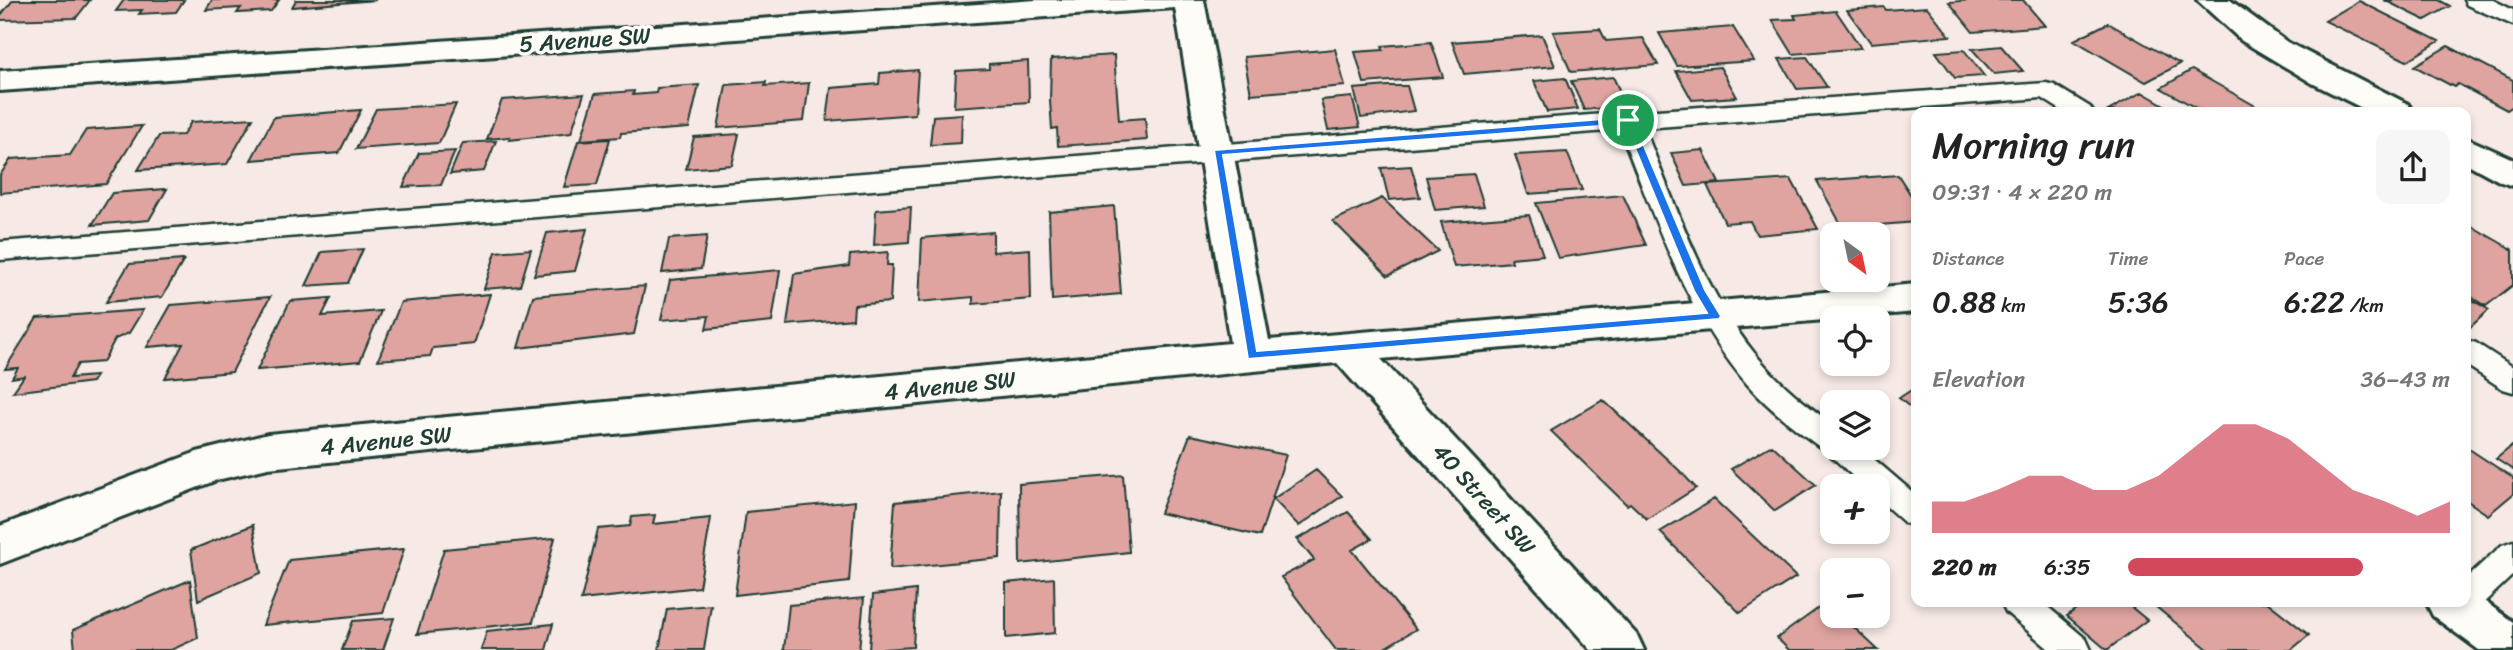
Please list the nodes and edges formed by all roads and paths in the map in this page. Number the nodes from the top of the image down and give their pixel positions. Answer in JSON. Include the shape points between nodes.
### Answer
{"nodes":[{"id":1,"x":1169,"y":0,"type":"edge"},
{"id":2,"x":1189,"y":0,"type":"edge"},
{"id":3,"x":2213,"y":0,"type":"edge"},
{"id":4,"x":2475,"y":0,"type":"edge"},
{"id":5,"x":2513,"y":18,"type":"edge"},
{"id":6,"x":0,"y":81,"type":"edge"},
{"id":7,"x":2073,"y":107,"type":"edge"},
{"id":8,"x":2387,"y":107,"type":"edge"},
{"id":9,"x":1628,"y":120,"type":"junction"},
{"id":10,"x":1217,"y":152,"type":"junction"},
{"id":11,"x":2471,"y":152,"type":"edge"},
{"id":12,"x":2513,"y":174,"type":"edge"},
{"id":13,"x":0,"y":251,"type":"edge"},
{"id":14,"x":1911,"y":298,"type":"edge"},
{"id":15,"x":1715,"y":316,"type":"junction"},
{"id":16,"x":1347,"y":348,"type":"junction"},
{"id":17,"x":2471,"y":354,"type":"edge"},
{"id":18,"x":1252,"y":356,"type":"junction"},
{"id":19,"x":2513,"y":381,"type":"edge"},
{"id":20,"x":1820,"y":431,"type":"edge"},
{"id":21,"x":1854,"y":460,"type":"edge"},
{"id":22,"x":1911,"y":510,"type":"edge"},
{"id":23,"x":0,"y":545,"type":"edge"},
{"id":24,"x":2513,"y":555,"type":"edge"},
{"id":25,"x":2471,"y":591,"type":"edge"},
{"id":26,"x":2024,"y":607,"type":"edge"},
{"id":27,"x":2464,"y":607,"type":"edge"},
{"id":28,"x":2513,"y":648,"type":"edge"},
{"id":29,"x":1621,"y":650,"type":"edge"},
{"id":30,"x":2074,"y":650,"type":"edge"}],
"edges":[{"from":1,"to":6,"type":"street","name":"5 Avenue SW"},
{"from":2,"to":10,"type":"street"},
{"from":3,"to":8,"type":"street","via":[[2270,45]]},
{"from":4,"to":5,"type":"lane"},
{"from":7,"to":9,"type":"lane","via":[[2046,90]]},
{"from":9,"to":10,"type":"lane"},
{"from":9,"to":15,"type":"lane","via":[[1700,291]]},
{"from":10,"to":13,"type":"lane"},
{"from":10,"to":18,"type":"street"},
{"from":11,"to":12,"type":"street"},
{"from":14,"to":15,"type":"street","name":"4 Avenue SW"},
{"from":15,"to":16,"type":"street","name":"4 Avenue SW"},
{"from":15,"to":20,"type":"lane","via":[[1760,379]]},
{"from":16,"to":18,"type":"street","name":"4 Avenue SW"},
{"from":16,"to":29,"type":"street","name":"40 Street SW"},
{"from":17,"to":19,"type":"lane"},
{"from":18,"to":23,"type":"street","name":"4 Avenue SW","via":[[268,451],[212,464]]},
{"from":21,"to":22,"type":"lane"},
{"from":24,"to":25,"type":"lane"},
{"from":26,"to":30,"type":"lane"},
{"from":27,"to":28,"type":"street"}]}
